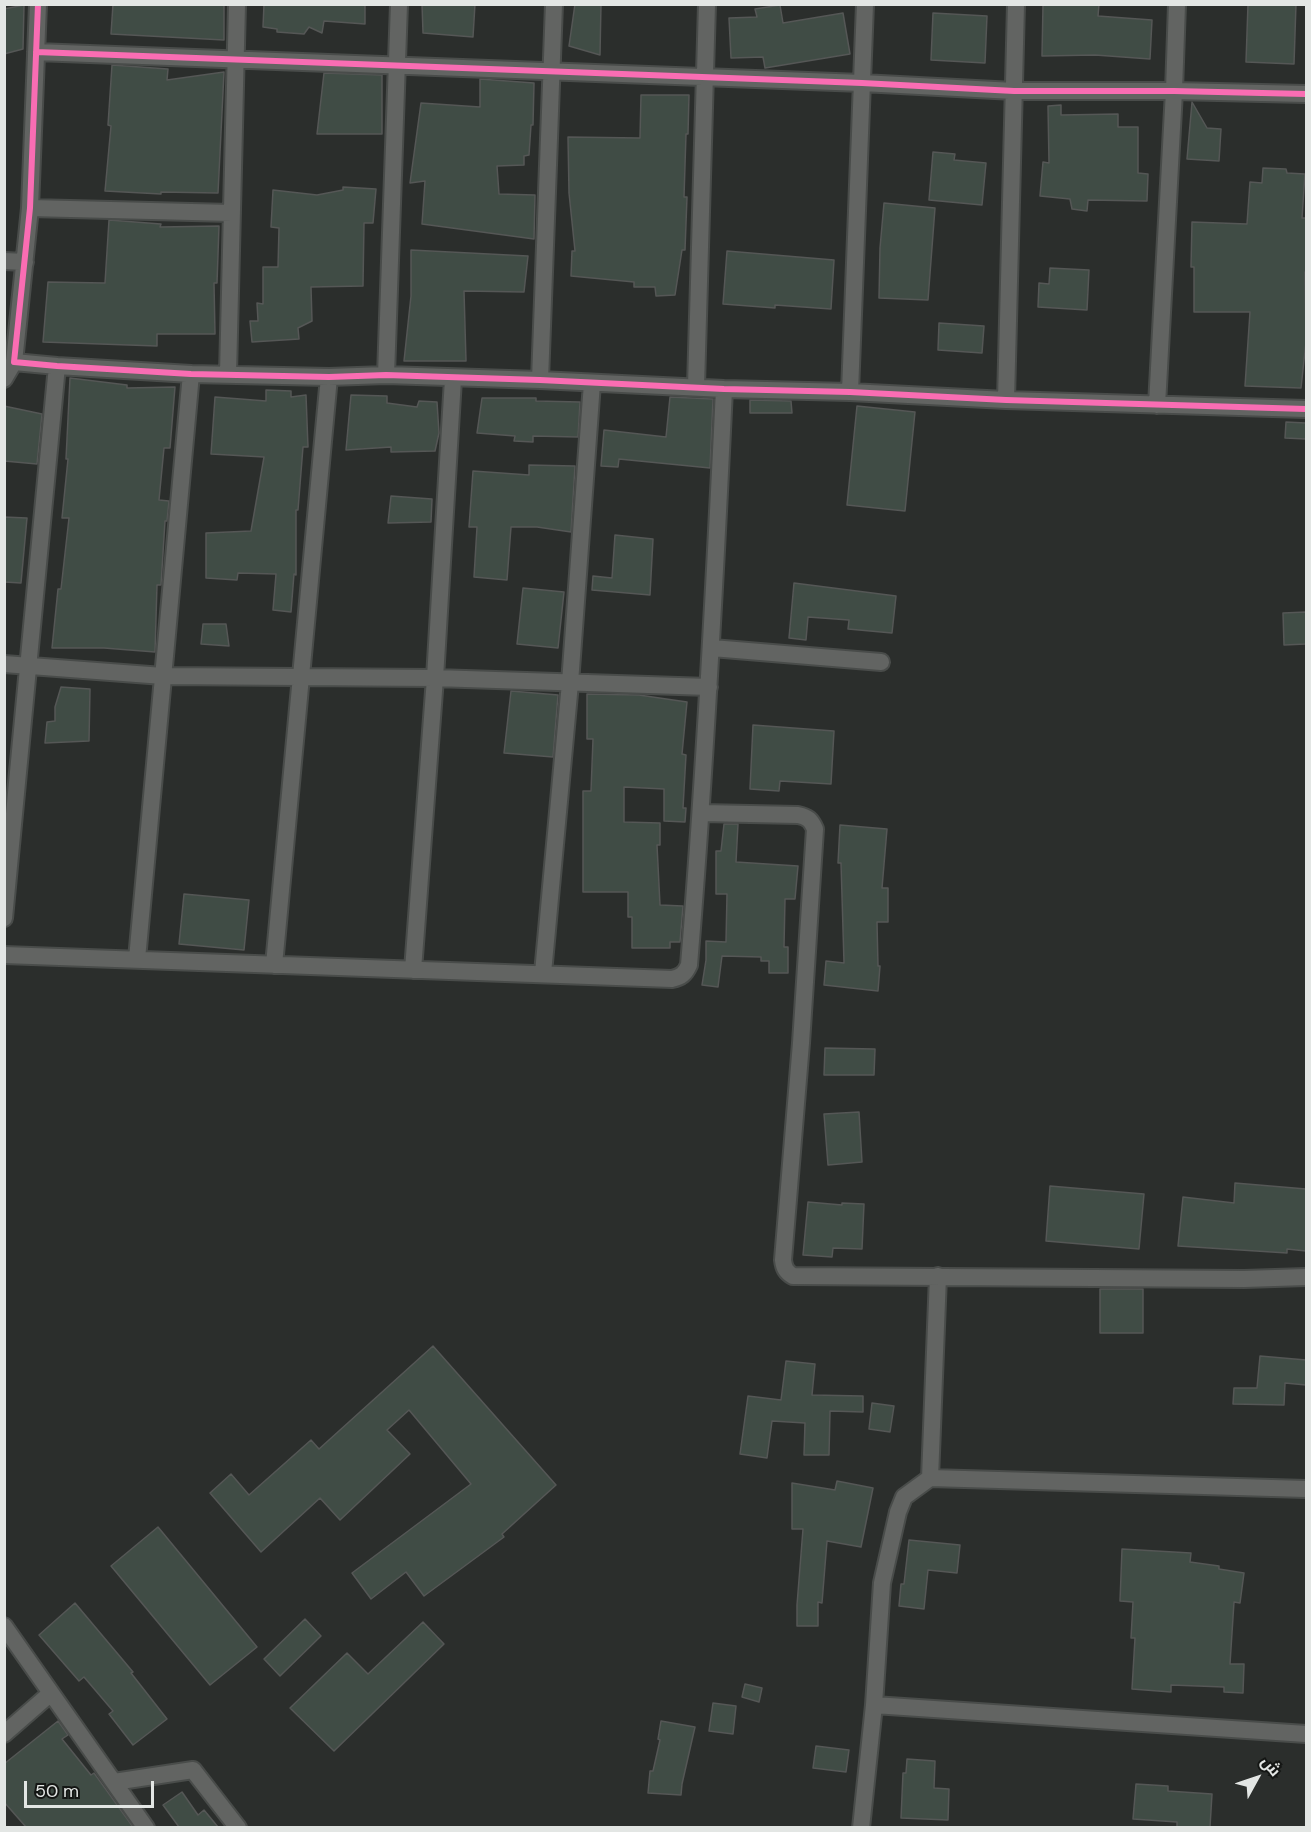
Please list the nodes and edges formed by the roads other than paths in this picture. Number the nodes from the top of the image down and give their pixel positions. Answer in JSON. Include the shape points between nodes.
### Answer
{"nodes":[{"id":1,"x":38,"y":4,"type":"edge"},
{"id":2,"x":237,"y":4,"type":"edge"},
{"id":3,"x":399,"y":4,"type":"edge"},
{"id":4,"x":554,"y":4,"type":"edge"},
{"id":5,"x":707,"y":4,"type":"edge"},
{"id":6,"x":865,"y":4,"type":"edge"},
{"id":7,"x":1016,"y":4,"type":"edge"},
{"id":8,"x":1177,"y":4,"type":"edge"},
{"id":9,"x":36,"y":52,"type":"junction"},
{"id":10,"x":234,"y":59,"type":"junction"},
{"id":11,"x":398,"y":65,"type":"junction"},
{"id":12,"x":551,"y":71,"type":"junction"},
{"id":13,"x":705,"y":77,"type":"junction"},
{"id":14,"x":862,"y":83,"type":"junction"},
{"id":15,"x":1014,"y":91,"type":"junction"},
{"id":16,"x":1174,"y":91,"type":"junction"},
{"id":17,"x":1306,"y":94,"type":"edge"},
{"id":18,"x":30,"y":208,"type":"junction"},
{"id":19,"x":232,"y":213,"type":"junction"},
{"id":20,"x":4,"y":261,"type":"edge"},
{"id":21,"x":25,"y":262,"type":"junction"},
{"id":22,"x":14,"y":362,"type":"junction"},
{"id":23,"x":57,"y":366,"type":"junction"},
{"id":24,"x":191,"y":374,"type":"junction"},
{"id":25,"x":228,"y":374,"type":"junction"},
{"id":26,"x":386,"y":375,"type":"junction"},
{"id":27,"x":329,"y":377,"type":"junction"},
{"id":28,"x":4,"y":379,"type":"edge"},
{"id":29,"x":453,"y":379,"type":"junction"},
{"id":30,"x":540,"y":380,"type":"junction"},
{"id":31,"x":592,"y":382,"type":"junction"},
{"id":32,"x":696,"y":386,"type":"junction"},
{"id":33,"x":724,"y":389,"type":"junction"},
{"id":34,"x":850,"y":392,"type":"junction"},
{"id":35,"x":1006,"y":399,"type":"junction"},
{"id":36,"x":1157,"y":405,"type":"junction"},
{"id":37,"x":1306,"y":409,"type":"edge"},
{"id":38,"x":712,"y":648,"type":"junction"},
{"id":39,"x":880,"y":662,"type":"dead end"},
{"id":40,"x":4,"y":664,"type":"edge"},
{"id":41,"x":27,"y":665,"type":"junction"},
{"id":42,"x":163,"y":676,"type":"junction"},
{"id":43,"x":301,"y":676,"type":"junction"},
{"id":44,"x":435,"y":678,"type":"junction"},
{"id":45,"x":570,"y":683,"type":"junction"},
{"id":46,"x":710,"y":687,"type":"junction"},
{"id":47,"x":702,"y":813,"type":"junction"},
{"id":48,"x":4,"y":918,"type":"edge"},
{"id":49,"x":4,"y":955,"type":"edge"},
{"id":50,"x":137,"y":958,"type":"junction"},
{"id":51,"x":274,"y":965,"type":"junction"},
{"id":52,"x":412,"y":970,"type":"junction"},
{"id":53,"x":543,"y":973,"type":"junction"},
{"id":54,"x":938,"y":1276,"type":"junction"},
{"id":55,"x":1306,"y":1277,"type":"edge"},
{"id":56,"x":930,"y":1478,"type":"junction"},
{"id":57,"x":1306,"y":1489,"type":"edge"},
{"id":58,"x":4,"y":1626,"type":"edge"},
{"id":59,"x":51,"y":1693,"type":"junction"},
{"id":60,"x":874,"y":1705,"type":"junction"},
{"id":61,"x":4,"y":1734,"type":"edge"},
{"id":62,"x":1306,"y":1734,"type":"edge"},
{"id":63,"x":114,"y":1782,"type":"junction"},
{"id":64,"x":146,"y":1827,"type":"edge"},
{"id":65,"x":238,"y":1827,"type":"edge"},
{"id":66,"x":861,"y":1827,"type":"edge"}],
"edges":[{"from":1,"to":9,"type":"street"},
{"from":2,"to":10,"type":"street"},
{"from":3,"to":11,"type":"street"},
{"from":4,"to":12,"type":"street"},
{"from":5,"to":13,"type":"street"},
{"from":6,"to":14,"type":"street"},
{"from":7,"to":15,"type":"street"},
{"from":8,"to":16,"type":"street"},
{"from":9,"to":10,"type":"street"},
{"from":9,"to":18,"type":"street"},
{"from":10,"to":11,"type":"street"},
{"from":10,"to":19,"type":"street"},
{"from":11,"to":12,"type":"street"},
{"from":11,"to":26,"type":"street"},
{"from":12,"to":13,"type":"street"},
{"from":12,"to":30,"type":"street"},
{"from":13,"to":14,"type":"street"},
{"from":13,"to":32,"type":"street"},
{"from":14,"to":15,"type":"street"},
{"from":14,"to":34,"type":"street"},
{"from":15,"to":16,"type":"street"},
{"from":15,"to":35,"type":"street"},
{"from":16,"to":17,"type":"street"},
{"from":16,"to":36,"type":"street"},
{"from":18,"to":19,"type":"street"},
{"from":18,"to":21,"type":"street"},
{"from":19,"to":25,"type":"street"},
{"from":20,"to":21,"type":"street"},
{"from":21,"to":22,"type":"street"},
{"from":22,"to":23,"type":"street"},
{"from":22,"to":28,"type":"street"},
{"from":23,"to":24,"type":"street"},
{"from":23,"to":41,"type":"street"},
{"from":24,"to":25,"type":"street"},
{"from":24,"to":42,"type":"street"},
{"from":25,"to":27,"type":"street"},
{"from":26,"to":27,"type":"street"},
{"from":26,"to":29,"type":"street"},
{"from":27,"to":43,"type":"street"},
{"from":29,"to":30,"type":"street"},
{"from":29,"to":44,"type":"street"},
{"from":30,"to":31,"type":"street"},
{"from":31,"to":32,"type":"street"},
{"from":31,"to":45,"type":"street"},
{"from":32,"to":33,"type":"street"},
{"from":33,"to":34,"type":"street"},
{"from":33,"to":38,"type":"street"},
{"from":34,"to":35,"type":"street"},
{"from":35,"to":36,"type":"street"},
{"from":36,"to":37,"type":"street"},
{"from":38,"to":39,"type":"street"},
{"from":38,"to":46,"type":"street"},
{"from":40,"to":41,"type":"street"},
{"from":41,"to":42,"type":"street"},
{"from":41,"to":48,"type":"street"},
{"from":42,"to":43,"type":"street"},
{"from":42,"to":50,"type":"street"},
{"from":43,"to":44,"type":"street"},
{"from":43,"to":51,"type":"street"},
{"from":44,"to":45,"type":"street"},
{"from":44,"to":52,"type":"street"},
{"from":45,"to":46,"type":"street"},
{"from":45,"to":53,"type":"street"},
{"from":46,"to":47,"type":"street"},
{"from":47,"to":53,"type":"street","via":[[686,972],[672,979]]},
{"from":47,"to":54,"type":"street","via":[[798,815],[812,821],[815,830],[784,1268],[793,1276]]},
{"from":49,"to":50,"type":"street"},
{"from":50,"to":51,"type":"street"},
{"from":51,"to":52,"type":"street"},
{"from":52,"to":53,"type":"street"},
{"from":54,"to":55,"type":"street"},
{"from":54,"to":56,"type":"street"},
{"from":56,"to":57,"type":"street"},
{"from":56,"to":60,"type":"street","via":[[904,1497],[898,1512],[882,1583]]},
{"from":58,"to":59,"type":"street"},
{"from":59,"to":61,"type":"street"},
{"from":59,"to":63,"type":"street"},
{"from":60,"to":62,"type":"street"},
{"from":60,"to":66,"type":"street"},
{"from":63,"to":64,"type":"street"},
{"from":63,"to":65,"type":"street","via":[[193,1770]]}]}
